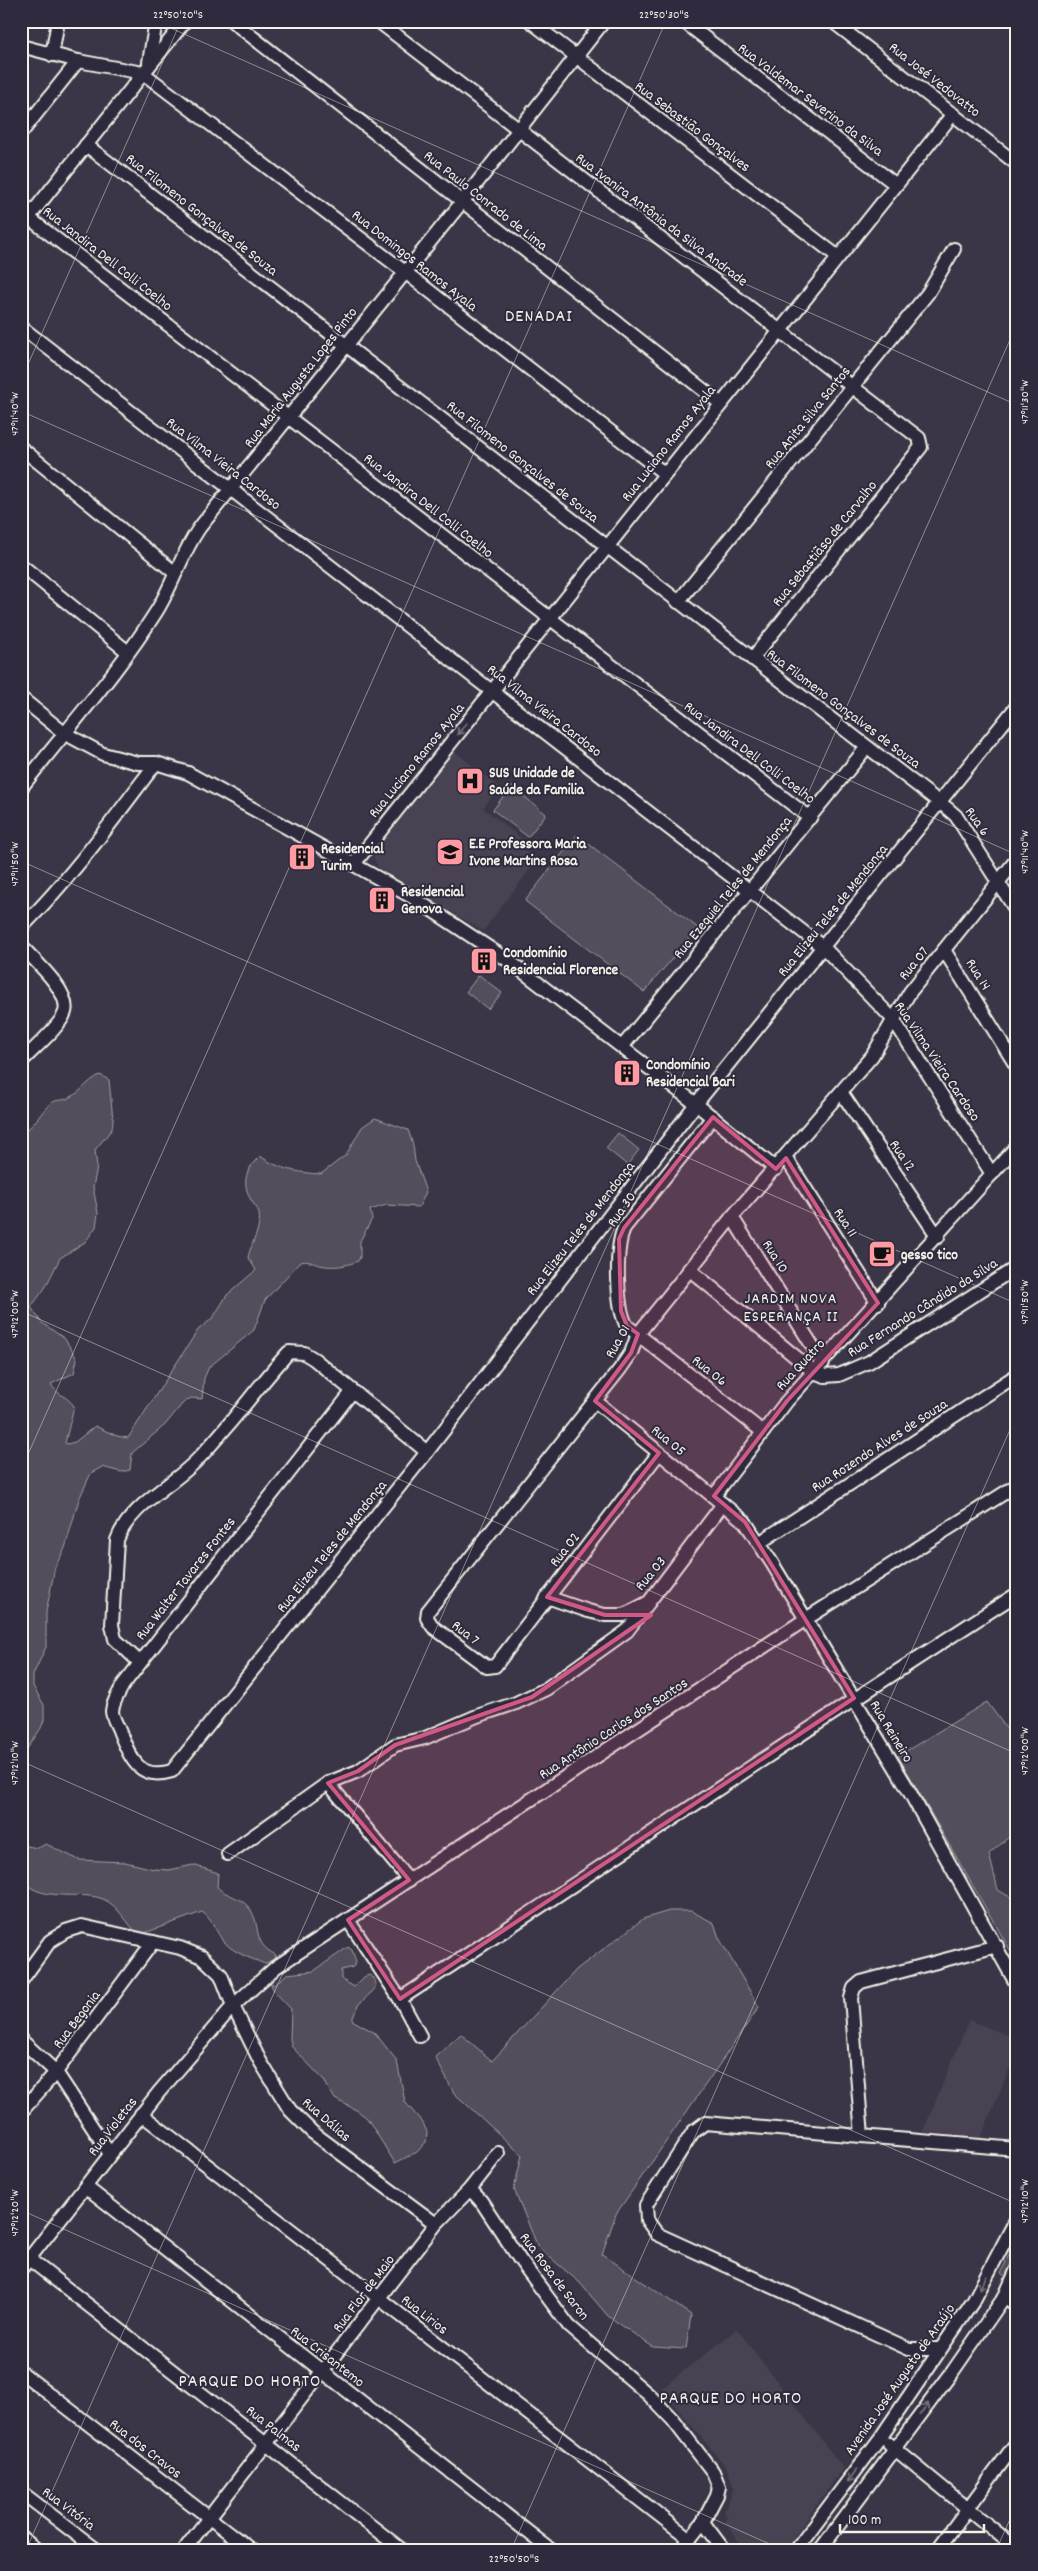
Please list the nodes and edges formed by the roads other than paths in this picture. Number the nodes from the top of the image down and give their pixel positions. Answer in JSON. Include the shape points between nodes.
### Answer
{"nodes":[{"id":1,"x":58,"y":21,"type":"edge"},
{"id":2,"x":156,"y":21,"type":"edge"},
{"id":3,"x":185,"y":21,"type":"edge"},
{"id":4,"x":232,"y":21,"type":"edge"},
{"id":5,"x":378,"y":21,"type":"edge"},
{"id":6,"x":530,"y":21,"type":"edge"},
{"id":7,"x":604,"y":21,"type":"edge"},
{"id":8,"x":683,"y":21,"type":"edge"},
{"id":9,"x":832,"y":21,"type":"edge"},
{"id":10,"x":21,"y":46,"type":"edge"},
{"id":11,"x":52,"y":55,"type":"junction"},
{"id":12,"x":575,"y":56,"type":"junction"},
{"id":13,"x":78,"y":61,"type":"junction"},
{"id":14,"x":146,"y":69,"type":"junction"},
{"id":15,"x":952,"y":114,"type":"junction"},
{"id":16,"x":518,"y":130,"type":"junction"},
{"id":17,"x":21,"y":133,"type":"edge"},
{"id":18,"x":86,"y":145,"type":"junction"},
{"id":19,"x":1017,"y":164,"type":"edge"},
{"id":20,"x":895,"y":184,"type":"junction"},
{"id":21,"x":462,"y":202,"type":"junction"},
{"id":22,"x":25,"y":222,"type":"edge"},
{"id":23,"x":954,"y":248,"type":"dead end"},
{"id":24,"x":837,"y":256,"type":"junction"},
{"id":25,"x":405,"y":272,"type":"junction"},
{"id":26,"x":21,"y":327,"type":"edge"},
{"id":27,"x":780,"y":329,"type":"junction"},
{"id":28,"x":345,"y":344,"type":"junction"},
{"id":29,"x":853,"y":385,"type":"junction"},
{"id":30,"x":720,"y":403,"type":"junction"},
{"id":31,"x":289,"y":418,"type":"junction"},
{"id":32,"x":921,"y":447,"type":"joint"},
{"id":33,"x":21,"y":448,"type":"edge"},
{"id":34,"x":665,"y":474,"type":"junction"},
{"id":35,"x":232,"y":490,"type":"junction"},
{"id":36,"x":607,"y":547,"type":"junction"},
{"id":37,"x":21,"y":565,"type":"edge"},
{"id":38,"x":174,"y":572,"type":"junction"},
{"id":39,"x":678,"y":602,"type":"junction"},
{"id":40,"x":550,"y":619,"type":"junction"},
{"id":41,"x":128,"y":652,"type":"junction"},
{"id":42,"x":752,"y":658,"type":"junction"},
{"id":43,"x":493,"y":690,"type":"junction"},
{"id":44,"x":21,"y":698,"type":"edge"},
{"id":45,"x":1017,"y":706,"type":"edge"},
{"id":46,"x":64,"y":733,"type":"junction"},
{"id":47,"x":867,"y":748,"type":"junction"},
{"id":48,"x":156,"y":763,"type":"junction"},
{"id":49,"x":21,"y":788,"type":"edge"},
{"id":50,"x":940,"y":802,"type":"junction"},
{"id":51,"x":810,"y":818,"type":"junction"},
{"id":52,"x":1017,"y":859,"type":"edge"},
{"id":53,"x":354,"y":864,"type":"junction"},
{"id":54,"x":998,"y":882,"type":"junction"},
{"id":55,"x":750,"y":890,"type":"junction"},
{"id":56,"x":1017,"y":912,"type":"edge"},
{"id":57,"x":21,"y":928,"type":"edge"},
{"id":58,"x":21,"y":946,"type":"edge"},
{"id":59,"x":824,"y":948,"type":"junction"},
{"id":60,"x":944,"y":950,"type":"junction"},
{"id":61,"x":893,"y":1019,"type":"junction"},
{"id":62,"x":622,"y":1047,"type":"junction"},
{"id":63,"x":21,"y":1062,"type":"edge"},
{"id":64,"x":1017,"y":1067,"type":"edge"},
{"id":65,"x":841,"y":1092,"type":"junction"},
{"id":66,"x":696,"y":1104,"type":"junction"},
{"id":67,"x":713,"y":1117,"type":"junction"},
{"id":68,"x":1017,"y":1146,"type":"edge"},
{"id":69,"x":786,"y":1158,"type":"junction"},
{"id":70,"x":776,"y":1169,"type":"junction"},
{"id":71,"x":992,"y":1174,"type":"junction"},
{"id":72,"x":732,"y":1217,"type":"junction"},
{"id":73,"x":938,"y":1236,"type":"junction"},
{"id":74,"x":1017,"y":1267,"type":"edge"},
{"id":75,"x":689,"y":1269,"type":"junction"},
{"id":76,"x":878,"y":1303,"type":"junction"},
{"id":77,"x":638,"y":1334,"type":"junction"},
{"id":78,"x":819,"y":1368,"type":"junction"},
{"id":79,"x":1017,"y":1374,"type":"edge"},
{"id":80,"x":352,"y":1392,"type":"junction"},
{"id":81,"x":595,"y":1401,"type":"junction"},
{"id":82,"x":762,"y":1432,"type":"junction"},
{"id":83,"x":427,"y":1452,"type":"junction"},
{"id":84,"x":659,"y":1453,"type":"junction"},
{"id":85,"x":1017,"y":1485,"type":"edge"},
{"id":86,"x":718,"y":1500,"type":"junction"},
{"id":87,"x":760,"y":1543,"type":"junction"},
{"id":88,"x":1017,"y":1594,"type":"edge"},
{"id":89,"x":548,"y":1597,"type":"junction"},
{"id":90,"x":649,"y":1602,"type":"junction"},
{"id":91,"x":428,"y":1611,"type":"joint"},
{"id":92,"x":806,"y":1619,"type":"junction"},
{"id":93,"x":139,"y":1662,"type":"junction"},
{"id":94,"x":495,"y":1666,"type":"joint"},
{"id":95,"x":854,"y":1698,"type":"junction"},
{"id":96,"x":172,"y":1771,"type":"joint"},
{"id":97,"x":328,"y":1783,"type":"junction"},
{"id":98,"x":228,"y":1854,"type":"dead end"},
{"id":99,"x":409,"y":1880,"type":"junction"},
{"id":100,"x":348,"y":1920,"type":"junction"},
{"id":101,"x":153,"y":1942,"type":"junction"},
{"id":102,"x":997,"y":1946,"type":"junction"},
{"id":103,"x":21,"y":1981,"type":"edge"},
{"id":104,"x":1017,"y":1985,"type":"edge"},
{"id":105,"x":400,"y":1998,"type":"junction"},
{"id":106,"x":233,"y":2006,"type":"junction"},
{"id":107,"x":420,"y":2036,"type":"dead end"},
{"id":108,"x":21,"y":2040,"type":"edge"},
{"id":109,"x":56,"y":2072,"type":"junction"},
{"id":110,"x":21,"y":2112,"type":"edge"},
{"id":111,"x":141,"y":2114,"type":"junction"},
{"id":112,"x":862,"y":2136,"type":"junction"},
{"id":113,"x":1016,"y":2149,"type":"edge"},
{"id":114,"x":498,"y":2153,"type":"dead end"},
{"id":115,"x":110,"y":2154,"type":"junction"},
{"id":116,"x":86,"y":2187,"type":"junction"},
{"id":117,"x":470,"y":2190,"type":"junction"},
{"id":118,"x":1017,"y":2218,"type":"edge"},
{"id":119,"x":436,"y":2224,"type":"junction"},
{"id":120,"x":25,"y":2264,"type":"edge"},
{"id":121,"x":1017,"y":2269,"type":"edge"},
{"id":122,"x":1005,"y":2296,"type":"junction"},
{"id":123,"x":380,"y":2299,"type":"junction"},
{"id":124,"x":1017,"y":2306,"type":"edge"},
{"id":125,"x":909,"y":2348,"type":"junction"},
{"id":126,"x":940,"y":2349,"type":"junction"},
{"id":127,"x":21,"y":2372,"type":"edge"},
{"id":128,"x":323,"y":2372,"type":"junction"},
{"id":129,"x":922,"y":2375,"type":"junction"},
{"id":130,"x":887,"y":2442,"type":"junction"},
{"id":131,"x":1017,"y":2442,"type":"edge"},
{"id":132,"x":268,"y":2444,"type":"junction"},
{"id":133,"x":21,"y":2492,"type":"edge"},
{"id":134,"x":968,"y":2507,"type":"junction"},
{"id":135,"x":210,"y":2517,"type":"junction"},
{"id":136,"x":703,"y":2522,"type":"junction"},
{"id":137,"x":690,"y":2539,"type":"junction"},
{"id":138,"x":21,"y":2540,"type":"edge"},
{"id":139,"x":1017,"y":2549,"type":"edge"},
{"id":140,"x":34,"y":2550,"type":"edge"},
{"id":141,"x":97,"y":2550,"type":"edge"},
{"id":142,"x":184,"y":2550,"type":"edge"},
{"id":143,"x":252,"y":2550,"type":"edge"},
{"id":144,"x":402,"y":2550,"type":"edge"},
{"id":145,"x":551,"y":2550,"type":"edge"},
{"id":146,"x":681,"y":2550,"type":"edge"},
{"id":147,"x":724,"y":2550,"type":"edge"},
{"id":148,"x":796,"y":2550,"type":"edge"},
{"id":149,"x":820,"y":2550,"type":"edge"},
{"id":150,"x":937,"y":2550,"type":"edge"}],
"edges":[{"from":1,"to":11,"type":"street"},
{"from":2,"to":14,"type":"street"},
{"from":3,"to":14,"type":"street"},
{"from":4,"to":21,"type":"street","name":"Rua Paulo Conrado de Lima"},
{"from":5,"to":16,"type":"street","name":"Rua Ivanira Antônia da Silva Andrade"},
{"from":6,"to":12,"type":"street","name":"Rua Sebastião Gonçalves"},
{"from":7,"to":12,"type":"street","name":"Rua Maria Augusta Lopes Pinto"},
{"from":8,"to":20,"type":"street","name":"Rua Valdemar Severino da Silva"},
{"from":9,"to":15,"type":"street","name":"Rua José Vedovatto"},
{"from":10,"to":11,"type":"street"},
{"from":11,"to":13,"type":"street"},
{"from":12,"to":16,"type":"street","name":"Rua Maria Augusta Lopes Pinto"},
{"from":12,"to":24,"type":"street","name":"Rua Sebastião Gonçalves"},
{"from":13,"to":14,"type":"street"},
{"from":13,"to":17,"type":"street"},
{"from":14,"to":18,"type":"street"},
{"from":14,"to":25,"type":"street","name":"Rua Domingos Ramos Ayala"},
{"from":15,"to":19,"type":"street","name":"Rua José Vedovatto"},
{"from":15,"to":20,"type":"street","name":"Rua Luciano Ramos Ayala"},
{"from":16,"to":21,"type":"street","name":"Rua Maria Augusta Lopes Pinto"},
{"from":16,"to":27,"type":"street","name":"Rua Ivanira Antônia da Silva Andrade"},
{"from":18,"to":22,"type":"street"},
{"from":18,"to":28,"type":"street","name":"Rua Filomeno Gonçalves de Souza"},
{"from":20,"to":24,"type":"street","name":"Rua Luciano Ramos Ayala"},
{"from":21,"to":25,"type":"street","name":"Rua Maria Augusta Lopes Pinto"},
{"from":21,"to":30,"type":"street","name":"Rua Paulo Conrado de Lima"},
{"from":22,"to":31,"type":"street","name":"Rua Jandira Dell Colli Coelho"},
{"from":23,"to":29,"type":"street","name":"Rua Anita Silva Santos","via":[[928,293]]},
{"from":24,"to":27,"type":"street","name":"Rua Luciano Ramos Ayala"},
{"from":25,"to":28,"type":"street","name":"Rua Maria Augusta Lopes Pinto"},
{"from":25,"to":34,"type":"street","name":"Rua Domingos Ramos Ayala"},
{"from":26,"to":35,"type":"street","name":"Rua Vilma Vieira Cardoso"},
{"from":27,"to":29,"type":"street","name":"Rua Ivanira Antônia da Silva Andrade"},
{"from":27,"to":30,"type":"street","name":"Rua Luciano Ramos Ayala"},
{"from":28,"to":31,"type":"street","name":"Rua Maria Augusta Lopes Pinto"},
{"from":28,"to":36,"type":"street","name":"Rua Filomeno Gonçalves de Souza"},
{"from":29,"to":32,"type":"street","name":"Rua Ivanira Antônia da Silva Andrade","via":[[919,438]]},
{"from":29,"to":39,"type":"street","name":"Rua Anita Silva Santos"},
{"from":30,"to":34,"type":"street","name":"Rua Luciano Ramos Ayala"},
{"from":31,"to":35,"type":"street","name":"Rua Maria Augusta Lopes Pinto"},
{"from":31,"to":40,"type":"street","name":"Rua Jandira Dell Colli Coelho"},
{"from":32,"to":42,"type":"street","name":"Rua Sebastiãso de Carvalho"},
{"from":33,"to":38,"type":"street"},
{"from":34,"to":36,"type":"street","name":"Rua Luciano Ramos Ayala"},
{"from":35,"to":38,"type":"street","name":"Rua Maria Augusta Lopes Pinto","via":[[187,546]]},
{"from":35,"to":43,"type":"street","name":"Rua Vilma Vieira Cardoso"},
{"from":36,"to":39,"type":"street","name":"Rua Filomeno Gonçalves de Souza"},
{"from":36,"to":40,"type":"street","name":"Rua Luciano Ramos Ayala"},
{"from":37,"to":41,"type":"street"},
{"from":38,"to":41,"type":"street","name":"Rua Maria Augusta Lopes Pinto","via":[[157,610]]},
{"from":39,"to":42,"type":"street","name":"Rua Filomeno Gonçalves de Souza"},
{"from":40,"to":43,"type":"street","name":"Rua Luciano Ramos Ayala"},
{"from":40,"to":51,"type":"street","name":"Rua Jandira Dell Colli Coelho"},
{"from":41,"to":46,"type":"street","name":"Rua Maria Augusta Lopes Pinto"},
{"from":42,"to":47,"type":"street","name":"Rua Filomeno Gonçalves de Souza"},
{"from":43,"to":53,"type":"street","name":"Rua Luciano Ramos Ayala","one_way":true},
{"from":43,"to":55,"type":"street","name":"Rua Vilma Vieira Cardoso"},
{"from":44,"to":46,"type":"street"},
{"from":45,"to":50,"type":"street","name":"Rua Elizeu Teles de Mendonça"},
{"from":46,"to":48,"type":"street","via":[[103,754],[138,763]]},
{"from":46,"to":49,"type":"street","name":"Rua Maria Augusta Lopes Pinto"},
{"from":47,"to":50,"type":"street","name":"Rua Filomeno Gonçalves de Souza"},
{"from":47,"to":51,"type":"street","name":"Rua Ezequiel Teles de Mendonça"},
{"from":48,"to":53,"type":"street","via":[[188,773],[216,787]]},
{"from":48,"to":57,"type":"street","via":[[53,896]]},
{"from":50,"to":54,"type":"street","name":"Rua 6","via":[[956,816]]},
{"from":50,"to":59,"type":"street","name":"Rua Elizeu Teles de Mendonça"},
{"from":51,"to":55,"type":"street","name":"Rua Ezequiel Teles de Mendonça"},
{"from":52,"to":54,"type":"street","name":"Rua 07"},
{"from":53,"to":62,"type":"street","via":[[509,960]]},
{"from":54,"to":56,"type":"street","name":"Rua 6"},
{"from":54,"to":60,"type":"street","name":"Rua 07"},
{"from":55,"to":59,"type":"street","name":"Rua Vilma Vieira Cardoso"},
{"from":55,"to":62,"type":"street","name":"Rua Ezequiel Teles de Mendonça"},
{"from":58,"to":63,"type":"street","via":[[66,1001],[65,1013]]},
{"from":59,"to":61,"type":"street","name":"Rua Vilma Vieira Cardoso"},
{"from":59,"to":66,"type":"street","name":"Rua Elizeu Teles de Mendonça"},
{"from":60,"to":61,"type":"street","name":"Rua 07"},
{"from":60,"to":64,"type":"street","name":"Rua 14"},
{"from":61,"to":65,"type":"street","name":"Rua 07","via":[[885,1038]]},
{"from":61,"to":71,"type":"street","name":"Rua Vilma Vieira Cardoso"},
{"from":62,"to":66,"type":"street"},
{"from":65,"to":69,"type":"street","name":"Rua 01"},
{"from":65,"to":73,"type":"street","name":"Rua 12"},
{"from":66,"to":67,"type":"street"},
{"from":66,"to":83,"type":"street","name":"Rua Elizeu Teles de Mendonça"},
{"from":67,"to":70,"type":"street"},
{"from":67,"to":77,"type":"street","name":"Rua 30","via":[[624,1228],[619,1239],[621,1311],[627,1326]]},
{"from":68,"to":71,"type":"street","name":"Rua Quatro"},
{"from":69,"to":70,"type":"street","name":"Rua 01"},
{"from":69,"to":76,"type":"street","name":"Rua 11"},
{"from":70,"to":72,"type":"street","name":"Rua 01"},
{"from":71,"to":73,"type":"street","name":"Rua Quatro"},
{"from":72,"to":75,"type":"street","name":"Rua 01"},
{"from":72,"to":78,"type":"street","name":"Rua 10"},
{"from":73,"to":76,"type":"street","name":"Rua Quatro"},
{"from":74,"to":78,"type":"street","name":"Rua Fernando Cândido da Silva","via":[[869,1362],[839,1375],[825,1376]]},
{"from":75,"to":77,"type":"street","name":"Rua 01"},
{"from":75,"to":78,"type":"street"},
{"from":76,"to":78,"type":"street","name":"Rua Quatro"},
{"from":77,"to":81,"type":"street","name":"Rua 01","via":[[631,1353]]},
{"from":77,"to":82,"type":"street","name":"Rua 06"},
{"from":78,"to":82,"type":"street","name":"Rua Quatro"},
{"from":79,"to":87,"type":"street","name":"Rua Rozendo Alves de Souza"},
{"from":80,"to":83,"type":"street"},
{"from":80,"to":93,"type":"street","name":"Rua Walter Tavares Fontes"},
{"from":80,"to":93,"type":"street","via":[[314,1359],[304,1353],[289,1352],[196,1462],[121,1528],[117,1540],[112,1625],[115,1639]]},
{"from":81,"to":84,"type":"street","name":"Rua 05"},
{"from":81,"to":91,"type":"street","name":"Rua 01"},
{"from":82,"to":86,"type":"street","name":"Rua Quatro"},
{"from":83,"to":96,"type":"street","name":"Rua Elizeu Teles de Mendonça"},
{"from":84,"to":86,"type":"street","name":"Rua 05"},
{"from":84,"to":89,"type":"street","name":"Rua 02"},
{"from":85,"to":92,"type":"street","name":"Rua Antônio Carlos dos Santos"},
{"from":86,"to":87,"type":"street","name":"Rua Reineiro","via":[[745,1522]]},
{"from":86,"to":90,"type":"street","name":"Rua 03"},
{"from":87,"to":92,"type":"street","name":"Rua Reineiro"},
{"from":88,"to":95,"type":"street"},
{"from":89,"to":90,"type":"street","name":"Rua 03","via":[[605,1614],[624,1615]]},
{"from":89,"to":94,"type":"street","name":"Rua 02"},
{"from":90,"to":97,"type":"street","via":[[626,1631],[539,1693],[425,1738],[396,1745],[358,1771]]},
{"from":91,"to":94,"type":"street","name":"Rua 7","via":[[427,1618],[433,1627],[487,1667]]},
{"from":92,"to":95,"type":"street","name":"Rua Reineiro"},
{"from":92,"to":99,"type":"street","name":"Rua Antônio Carlos dos Santos"},
{"from":93,"to":96,"type":"street","name":"Rua Walter Tavares Fontes","via":[[123,1685],[112,1713],[138,1766],[154,1775]]},
{"from":95,"to":102,"type":"street","name":"Rua Reineiro"},
{"from":95,"to":105,"type":"street","via":[[668,1824]]},
{"from":97,"to":98,"type":"street"},
{"from":97,"to":99,"type":"street"},
{"from":99,"to":100,"type":"street","name":"Rua Antônio Carlos dos Santos"},
{"from":100,"to":105,"type":"street"},
{"from":100,"to":106,"type":"street","name":"Rua Antônio Carlos dos Santos","via":[[276,1967]]},
{"from":101,"to":103,"type":"street","name":"Rua Dálias","via":[[82,1926],[50,1941]]},
{"from":101,"to":106,"type":"street","name":"Rua Dálias","via":[[180,1948],[202,1958],[221,1975]]},
{"from":101,"to":109,"type":"street","name":"Rua Begonia"},
{"from":102,"to":104,"type":"street","name":"Rua Reineiro"},
{"from":102,"to":112,"type":"street","via":[[861,1982],[854,1988],[851,1998]]},
{"from":105,"to":107,"type":"street"},
{"from":106,"to":111,"type":"street","name":"Rua Violetas"},
{"from":106,"to":119,"type":"street","name":"Rua Dálias","via":[[260,2061],[290,2110],[312,2132]]},
{"from":108,"to":109,"type":"street"},
{"from":109,"to":110,"type":"street","name":"Rua Begonia"},
{"from":109,"to":115,"type":"street"},
{"from":111,"to":115,"type":"street","name":"Rua Violetas"},
{"from":111,"to":123,"type":"street","name":"Rua Lirios"},
{"from":112,"to":113,"type":"street"},
{"from":112,"to":125,"type":"street","via":[[704,2124],[694,2132],[646,2205],[645,2212],[657,2234]]},
{"from":114,"to":117,"type":"street","name":"Rua Flor de Maio"},
{"from":115,"to":116,"type":"street","name":"Rua Violetas"},
{"from":116,"to":120,"type":"street","name":"Rua Violetas"},
{"from":116,"to":128,"type":"street","name":"Rua Crisantemo"},
{"from":117,"to":119,"type":"street","name":"Rua Flor de Maio"},
{"from":117,"to":136,"type":"street","name":"Rua Rosa de Saron","via":[[569,2326],[656,2401],[713,2472],[719,2487]]},
{"from":118,"to":126,"type":"street","name":"Avenida José Augusto de Araújo","one_way":true,"via":[[974,2300]]},
{"from":119,"to":123,"type":"street","name":"Rua Flor de Maio"},
{"from":120,"to":132,"type":"street","name":"Rua Palmas"},
{"from":121,"to":122,"type":"street","name":"Avenida José Augusto de Araújo"},
{"from":122,"to":124,"type":"street"},
{"from":130,"to":122,"type":"street","name":"Avenida José Augusto de Araújo","one_way":true},
{"from":123,"to":128,"type":"street","name":"Rua Flor de Maio"},
{"from":123,"to":137,"type":"street","name":"Rua Lirios"},
{"from":125,"to":126,"type":"street"},
{"from":125,"to":129,"type":"street","via":[[917,2357]]},
{"from":126,"to":129,"type":"street","name":"Avenida José Augusto de Araújo"},
{"from":127,"to":135,"type":"street","name":"Rua dos Cravos"},
{"from":128,"to":132,"type":"street","name":"Rua Flor de Maio"},
{"from":128,"to":145,"type":"street","name":"Rua Crisantemo"},
{"from":129,"to":130,"type":"street","name":"Avenida José Augusto de Araújo"},
{"from":130,"to":134,"type":"street"},
{"from":130,"to":148,"type":"street","name":"Avenida José Augusto de Araújo","one_way":true},
{"from":130,"to":149,"type":"street","name":"Avenida José Augusto de Araújo"},
{"from":131,"to":134,"type":"street"},
{"from":132,"to":135,"type":"street","name":"Rua Flor de Maio"},
{"from":132,"to":144,"type":"street","name":"Rua Palmas"},
{"from":133,"to":141,"type":"street","name":"Rua Vitória"},
{"from":134,"to":139,"type":"street"},
{"from":134,"to":150,"type":"street"},
{"from":135,"to":142,"type":"street","name":"Rua Flor de Maio"},
{"from":135,"to":143,"type":"street","name":"Rua dos Cravos"},
{"from":136,"to":137,"type":"street"},
{"from":136,"to":147,"type":"street"},
{"from":137,"to":146,"type":"street"},
{"from":138,"to":140,"type":"main road"}]}
